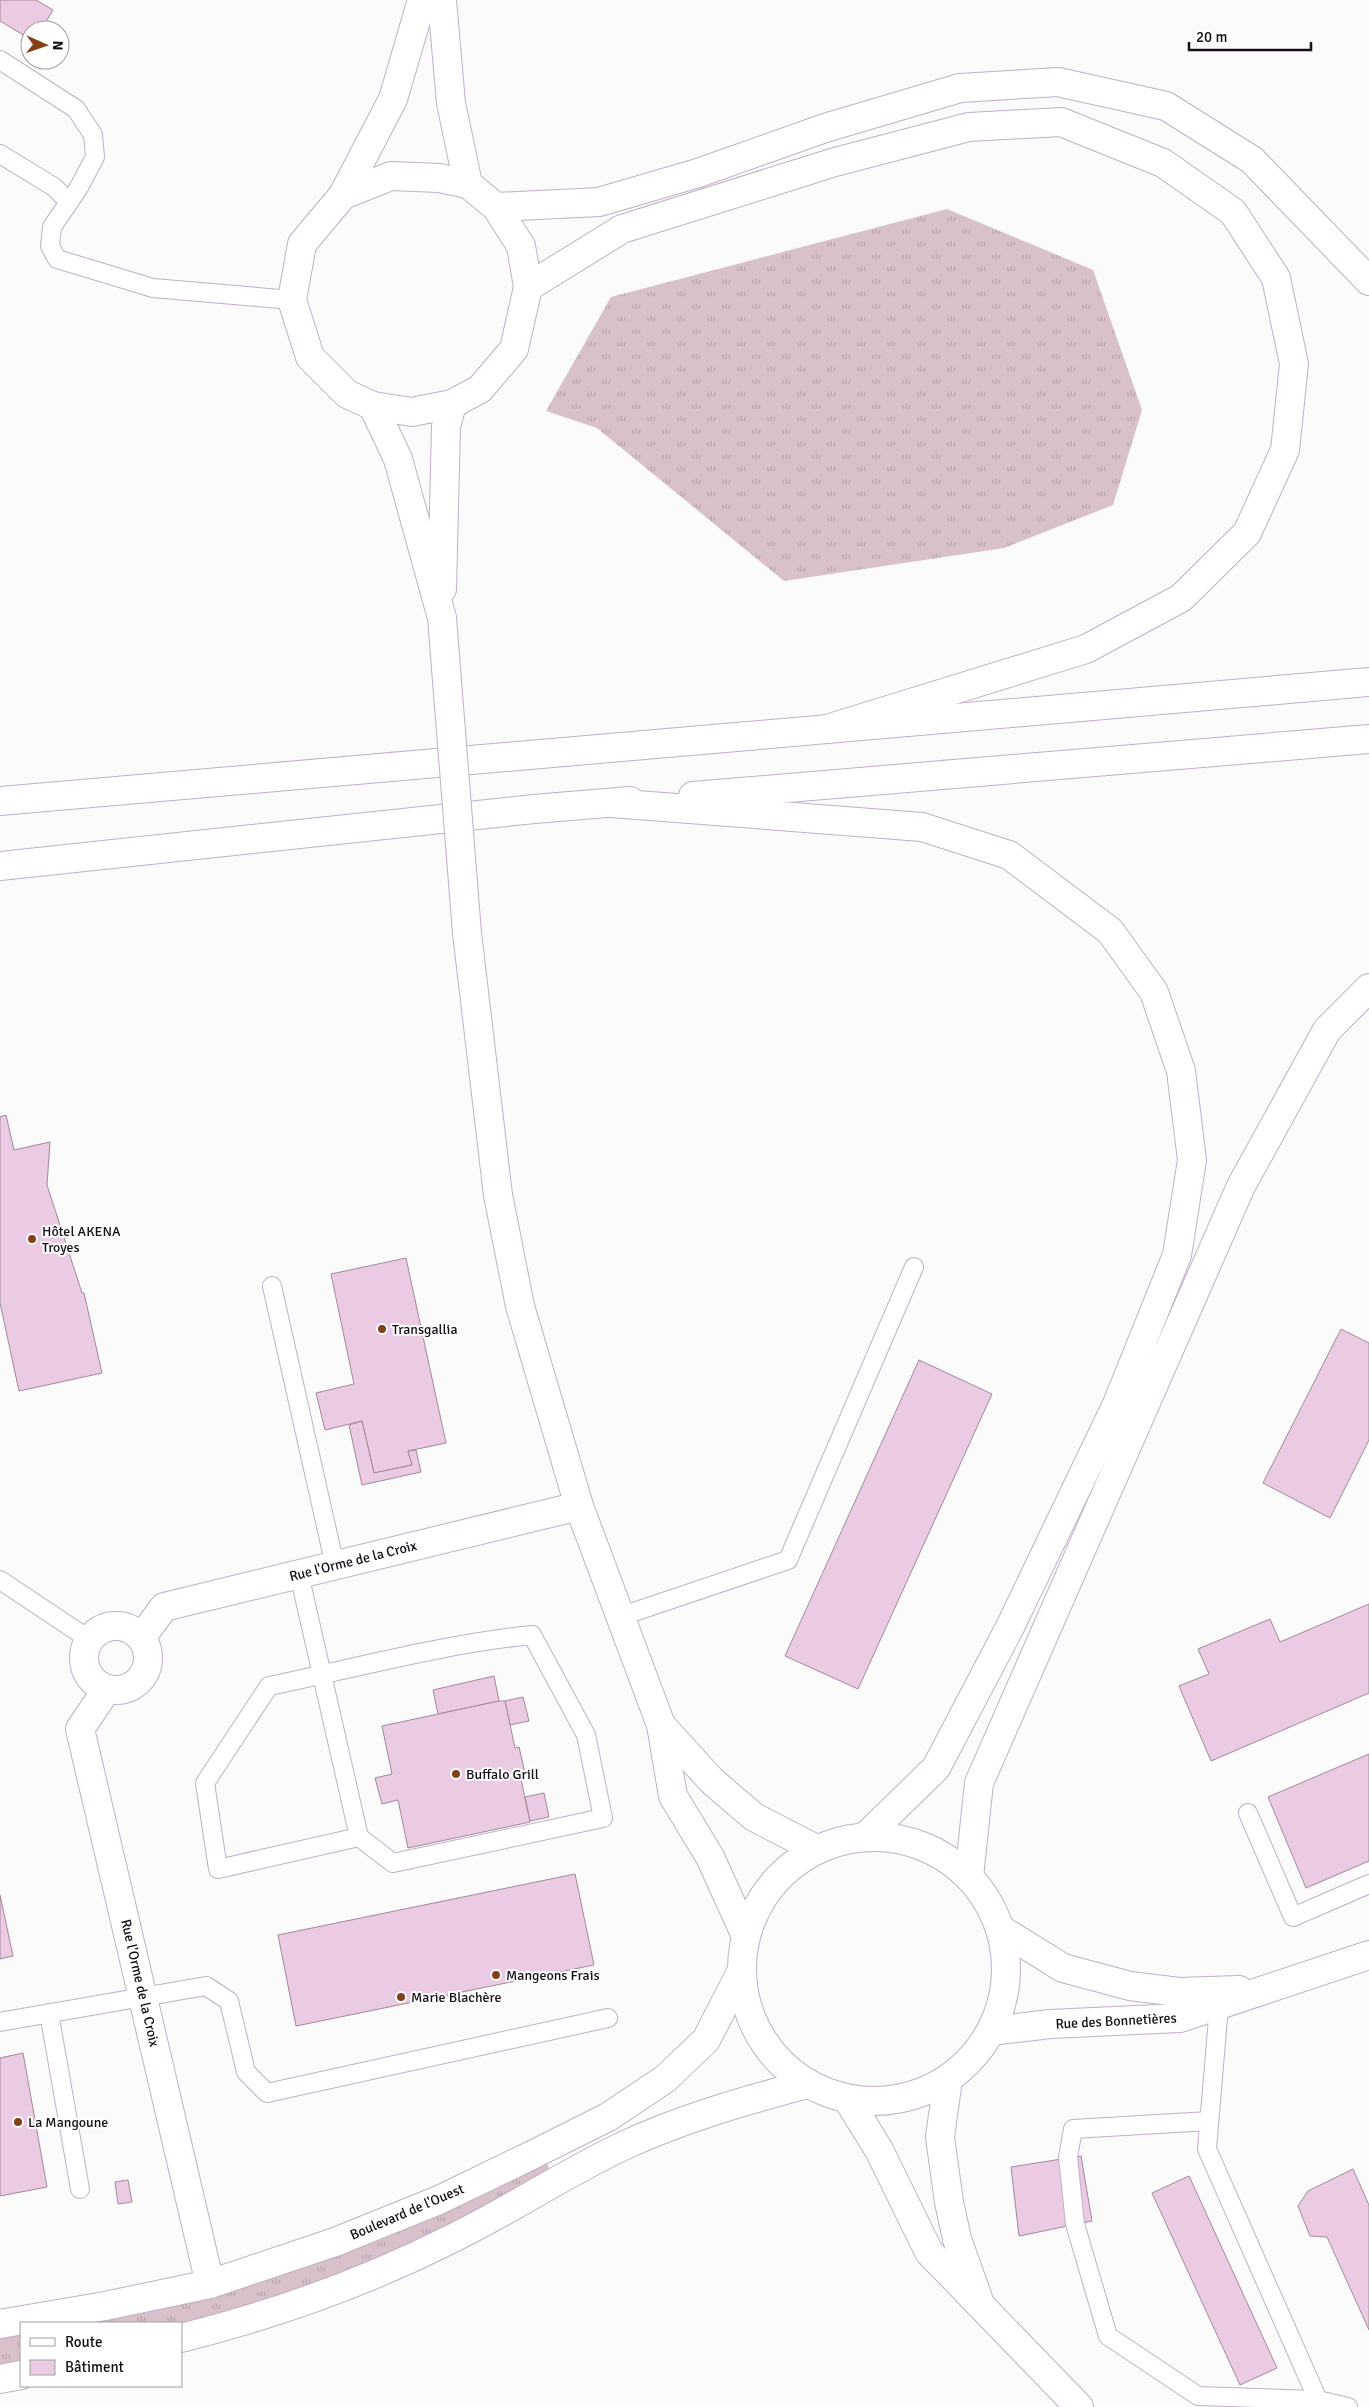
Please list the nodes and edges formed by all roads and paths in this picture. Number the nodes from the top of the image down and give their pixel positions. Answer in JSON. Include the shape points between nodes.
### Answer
{"nodes":[{"id":1,"x":422,"y":0,"type":"edge"},
{"id":2,"x":442,"y":0,"type":"edge"},
{"id":3,"x":0,"y":60,"type":"edge"},
{"id":4,"x":0,"y":154,"type":"edge"},
{"id":5,"x":468,"y":184,"type":"junction"},
{"id":6,"x":343,"y":195,"type":"junction"},
{"id":7,"x":69,"y":202,"type":"junction"},
{"id":8,"x":496,"y":207,"type":"junction"},
{"id":9,"x":1369,"y":281,"type":"edge"},
{"id":10,"x":528,"y":287,"type":"junction"},
{"id":11,"x":292,"y":300,"type":"junction"},
{"id":12,"x":452,"y":404,"type":"junction"},
{"id":13,"x":373,"y":406,"type":"junction"},
{"id":14,"x":442,"y":618,"type":"junction"},
{"id":15,"x":1369,"y":682,"type":"edge"},
{"id":16,"x":827,"y":729,"type":"junction"},
{"id":17,"x":1369,"y":739,"type":"edge"},
{"id":18,"x":0,"y":801,"type":"edge"},
{"id":19,"x":611,"y":803,"type":"junction"},
{"id":20,"x":0,"y":866,"type":"edge"},
{"id":21,"x":1369,"y":988,"type":"edge"},
{"id":22,"x":914,"y":1268,"type":"dead end"},
{"id":23,"x":272,"y":1286,"type":"dead end"},
{"id":24,"x":579,"y":1506,"type":"junction"},
{"id":25,"x":335,"y":1566,"type":"junction"},
{"id":26,"x":299,"y":1574,"type":"junction"},
{"id":27,"x":0,"y":1580,"type":"edge"},
{"id":28,"x":622,"y":1616,"type":"junction"},
{"id":29,"x":141,"y":1638,"type":"junction"},
{"id":30,"x":90,"y":1640,"type":"junction"},
{"id":31,"x":322,"y":1675,"type":"junction"},
{"id":32,"x":107,"y":1689,"type":"junction"},
{"id":33,"x":661,"y":1725,"type":"junction"},
{"id":34,"x":1248,"y":1814,"type":"dead end"},
{"id":35,"x":865,"y":1836,"type":"junction"},
{"id":36,"x":359,"y":1838,"type":"junction"},
{"id":37,"x":816,"y":1849,"type":"junction"},
{"id":38,"x":969,"y":1877,"type":"junction"},
{"id":39,"x":1369,"y":1884,"type":"edge"},
{"id":40,"x":1000,"y":1929,"type":"junction"},
{"id":41,"x":745,"y":1934,"type":"junction"},
{"id":42,"x":1369,"y":1955,"type":"edge"},
{"id":43,"x":741,"y":1972,"type":"junction"},
{"id":44,"x":1268,"y":1990,"type":"junction"},
{"id":45,"x":143,"y":1996,"type":"junction"},
{"id":46,"x":1219,"y":2006,"type":"junction"},
{"id":47,"x":49,"y":2013,"type":"junction"},
{"id":48,"x":608,"y":2018,"type":"dead end"},
{"id":49,"x":0,"y":2022,"type":"edge"},
{"id":50,"x":991,"y":2031,"type":"junction"},
{"id":51,"x":948,"y":2079,"type":"junction"},
{"id":52,"x":807,"y":2084,"type":"junction"},
{"id":53,"x":848,"y":2100,"type":"junction"},
{"id":54,"x":1209,"y":2121,"type":"junction"},
{"id":55,"x":80,"y":2189,"type":"dead end"},
{"id":56,"x":210,"y":2284,"type":"junction"},
{"id":57,"x":981,"y":2306,"type":"junction"},
{"id":58,"x":0,"y":2324,"type":"edge"},
{"id":59,"x":182,"y":2338,"type":"edge"},
{"id":60,"x":20,"y":2375,"type":"edge"},
{"id":61,"x":0,"y":2379,"type":"edge"},
{"id":62,"x":1318,"y":2400,"type":"junction"},
{"id":63,"x":1079,"y":2407,"type":"edge"},
{"id":64,"x":1348,"y":2407,"type":"edge"}],
"edges":[{"from":1,"to":6,"type":"main road","via":[[393,99]]},
{"from":2,"to":5,"type":"main road","via":[[451,103]]},
{"from":3,"to":7,"type":"lane","via":[[76,109],[93,135],[95,157]]},
{"from":4,"to":7,"type":"lane","via":[[54,187]]},
{"from":5,"to":6,"type":"main road","via":[[439,178],[391,176]]},
{"from":5,"to":8,"type":"main road"},
{"from":6,"to":11,"type":"main road","via":[[302,244]]},
{"from":7,"to":11,"type":"lane","via":[[52,227],[50,246],[57,259],[153,288]]},
{"from":8,"to":9,"type":"main road","via":[[599,202],[960,88],[1058,82],[1166,106],[1252,160]]},
{"from":8,"to":10,"type":"main road","via":[[521,246]]},
{"from":10,"to":12,"type":"main road","via":[[514,349],[480,389]]},
{"from":10,"to":16,"type":"main road","via":[[622,230],[835,162],[969,127],[1061,122],[1163,163],[1233,212],[1276,278],[1294,364],[1285,450],[1247,533],[1181,598],[1086,649]]},
{"from":11,"to":13,"type":"main road","via":[[310,357],[346,394]]},
{"from":12,"to":13,"type":"main road","via":[[412,412]]},
{"from":12,"to":14,"type":"main road","via":[[446,427]]},
{"from":13,"to":14,"type":"main road","via":[[398,459]]},
{"from":14,"to":24,"type":"main road","bridge":true,"via":[[467,933],[500,1204],[520,1306]]},
{"from":15,"to":16,"type":"main road"},
{"from":16,"to":18,"type":"main road"},
{"from":17,"to":19,"type":"main road"},
{"from":19,"to":20,"type":"main road"},
{"from":19,"to":35,"type":"main road","via":[[922,827],[1009,855],[1110,931],[1154,992],[1181,1071],[1192,1160],[1177,1255],[1117,1404],[1010,1627],[936,1768]]},
{"from":21,"to":38,"type":"main road","via":[[1327,1030],[1240,1186],[979,1783]]},
{"from":22,"to":28,"type":"lane","via":[[788,1560]]},
{"from":23,"to":25,"type":"lane"},
{"from":24,"to":25,"type":"main road","name":"Rue l'Orme de la Croix"},
{"from":24,"to":28,"type":"main road"},
{"from":25,"to":26,"type":"main road","name":"Rue l'Orme de la Croix"},
{"from":26,"to":29,"type":"main road","name":"Rue l'Orme de la Croix","via":[[164,1607]]},
{"from":26,"to":31,"type":"lane"},
{"from":27,"to":30,"type":"lane"},
{"from":28,"to":33,"type":"main road"},
{"from":29,"to":30,"type":"main road","via":[[125,1627],[115,1626],[97,1633]]},
{"from":29,"to":32,"type":"main road","via":[[148,1657],[143,1676],[127,1688]]},
{"from":30,"to":32,"type":"main road","via":[[86,1649],[86,1669],[98,1684]]},
{"from":31,"to":36,"type":"lane"},
{"from":31,"to":36,"type":"lane","via":[[269,1686],[205,1784],[218,1869]]},
{"from":31,"to":36,"type":"lane","via":[[495,1638],[532,1635],[586,1735],[603,1818],[393,1863]]},
{"from":32,"to":45,"type":"main road","name":"Rue l'Orme de la Croix","via":[[80,1729]]},
{"from":33,"to":37,"type":"main road","via":[[712,1781],[754,1817]]},
{"from":33,"to":41,"type":"main road","via":[[673,1796],[710,1857]]},
{"from":34,"to":39,"type":"lane","via":[[1293,1917]]},
{"from":35,"to":37,"type":"main road","via":[[840,1840]]},
{"from":35,"to":38,"type":"main road","via":[[904,1839],[939,1853]]},
{"from":37,"to":41,"type":"main road","via":[[784,1870],[760,1900]]},
{"from":38,"to":40,"type":"main road","via":[[988,1901]]},
{"from":40,"to":44,"type":"main road","name":"Rue des Bonnetières","via":[[1063,1968],[1130,1986],[1179,1992]]},
{"from":40,"to":50,"type":"main road","via":[[1006,1963],[1003,1998]]},
{"from":41,"to":43,"type":"main road"},
{"from":42,"to":44,"type":"main road","name":"Rue des Bonnetières"},
{"from":43,"to":52,"type":"main road","via":[[746,2005],[760,2036],[780,2063]]},
{"from":43,"to":56,"type":"main road","name":"Boulevard de l'Ouest","via":[[706,2040],[665,2079],[608,2117],[430,2203],[335,2242]]},
{"from":44,"to":46,"type":"main road","name":"Rue des Bonnetières"},
{"from":45,"to":47,"type":"lane"},
{"from":45,"to":48,"type":"lane","via":[[206,1986],[229,2001],[246,2072],[267,2093]]},
{"from":45,"to":56,"type":"main road","name":"Rue l'Orme de la Croix"},
{"from":46,"to":50,"type":"main road","name":"Rue des Bonnetières","via":[[1180,2018],[1050,2024]]},
{"from":46,"to":54,"type":"lane"},
{"from":47,"to":49,"type":"lane"},
{"from":47,"to":55,"type":"lane"},
{"from":50,"to":51,"type":"main road","via":[[972,2058]]},
{"from":51,"to":53,"type":"main road","via":[[917,2094],[883,2102]]},
{"from":51,"to":57,"type":"main road","via":[[940,2137],[949,2202],[957,2240]]},
{"from":52,"to":53,"type":"main road"},
{"from":52,"to":59,"type":"main road","via":[[684,2122],[621,2147],[451,2239],[348,2285],[222,2328]]},
{"from":53,"to":57,"type":"main road","via":[[879,2150],[929,2252]]},
{"from":54,"to":62,"type":"lane","via":[[1207,2149]]},
{"from":54,"to":62,"type":"lane","via":[[1073,2129],[1068,2157],[1076,2224],[1108,2336],[1198,2396]]},
{"from":56,"to":58,"type":"main road","name":"Boulevard de l'Ouest"},
{"from":57,"to":63,"type":"main road"},
{"from":60,"to":61,"type":"main road"},
{"from":62,"to":64,"type":"lane"}]}
